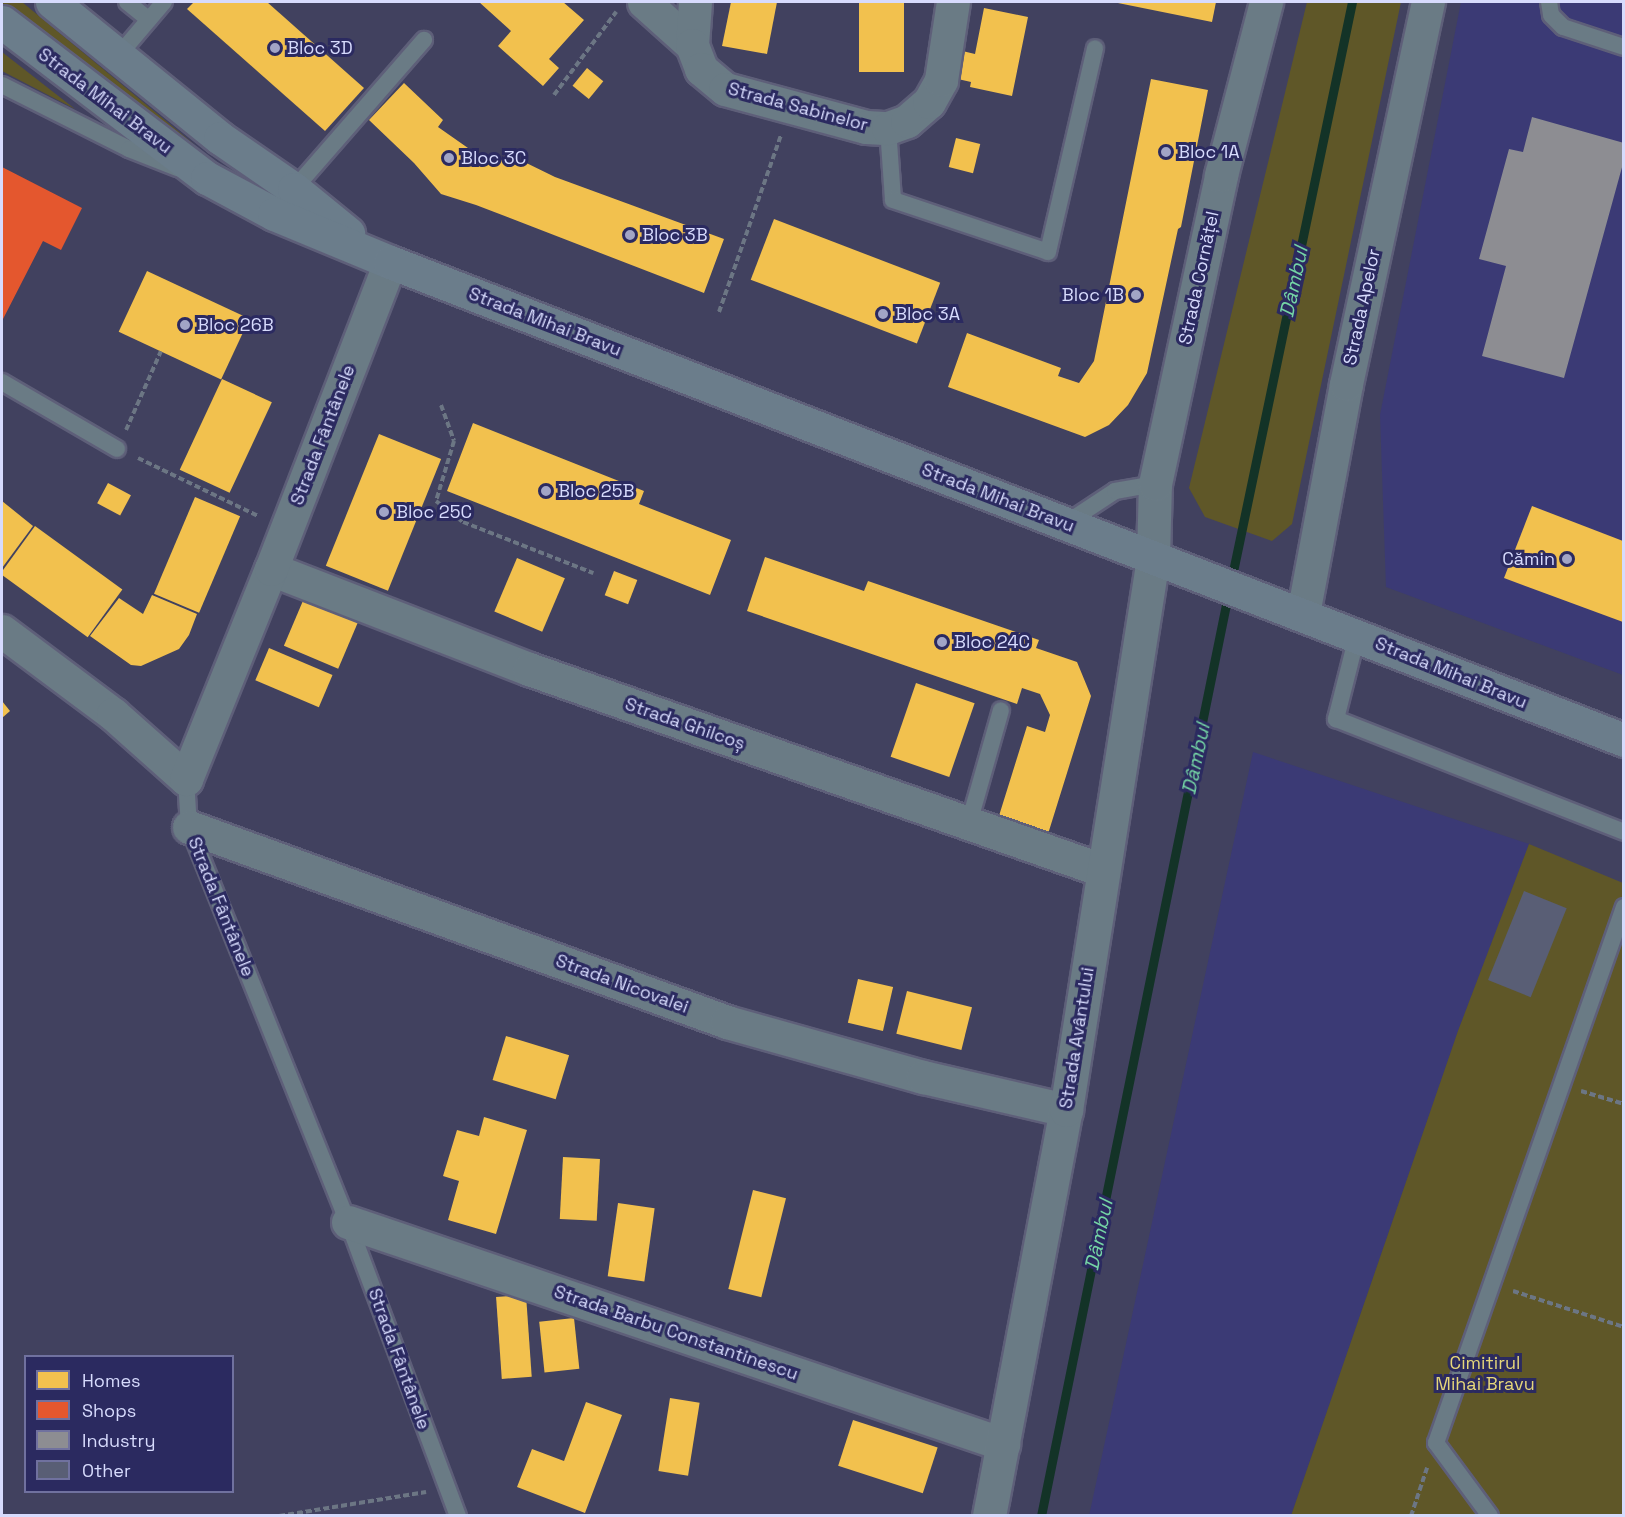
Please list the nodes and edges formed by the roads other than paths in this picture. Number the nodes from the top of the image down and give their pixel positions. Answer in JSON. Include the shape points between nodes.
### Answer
{"nodes":[{"id":1,"x":52,"y":2,"type":"edge"},
{"id":2,"x":127,"y":2,"type":"edge"},
{"id":3,"x":164,"y":2,"type":"edge"},
{"id":4,"x":695,"y":2,"type":"edge"},
{"id":5,"x":953,"y":2,"type":"edge"},
{"id":6,"x":1266,"y":2,"type":"edge"},
{"id":7,"x":1428,"y":2,"type":"edge"},
{"id":8,"x":1549,"y":2,"type":"edge"},
{"id":9,"x":630,"y":6,"type":"edge"},
{"id":10,"x":149,"y":20,"type":"junction"},
{"id":11,"x":2,"y":22,"type":"edge"},
{"id":12,"x":424,"y":40,"type":"dead end"},
{"id":13,"x":692,"y":45,"type":"junction"},
{"id":14,"x":1623,"y":47,"type":"edge"},
{"id":15,"x":1095,"y":48,"type":"dead end"},
{"id":16,"x":118,"y":56,"type":"junction"},
{"id":17,"x":2,"y":85,"type":"edge"},
{"id":18,"x":888,"y":128,"type":"junction"},
{"id":19,"x":207,"y":178,"type":"junction"},
{"id":20,"x":294,"y":189,"type":"junction"},
{"id":21,"x":382,"y":258,"type":"junction"},
{"id":22,"x":2,"y":382,"type":"edge"},
{"id":23,"x":117,"y":448,"type":"road end"},
{"id":24,"x":1155,"y":484,"type":"junction"},
{"id":25,"x":1065,"y":524,"type":"junction"},
{"id":26,"x":1167,"y":563,"type":"junction"},
{"id":27,"x":271,"y":569,"type":"junction"},
{"id":28,"x":1303,"y":614,"type":"junction"},
{"id":29,"x":2,"y":631,"type":"edge"},
{"id":30,"x":1357,"y":636,"type":"junction"},
{"id":31,"x":1001,"y":710,"type":"dead end"},
{"id":32,"x":1623,"y":740,"type":"edge"},
{"id":33,"x":186,"y":779,"type":"junction"},
{"id":34,"x":969,"y":823,"type":"junction"},
{"id":35,"x":189,"y":827,"type":"junction"},
{"id":36,"x":1623,"y":832,"type":"edge"},
{"id":37,"x":1102,"y":870,"type":"junction"},
{"id":38,"x":1623,"y":907,"type":"edge"},
{"id":39,"x":1066,"y":1110,"type":"junction"},
{"id":40,"x":348,"y":1222,"type":"junction"},
{"id":41,"x":1003,"y":1443,"type":"junction"},
{"id":42,"x":458,"y":1515,"type":"edge"},
{"id":43,"x":989,"y":1515,"type":"edge"},
{"id":44,"x":1490,"y":1515,"type":"edge"}],
"edges":[{"from":1,"to":16,"type":"main road","name":"Strada Mihai Bravu"},
{"from":2,"to":10,"type":"lane"},
{"from":3,"to":10,"type":"lane"},
{"from":4,"to":13,"type":"street","name":"Strada Sabinelor"},
{"from":5,"to":18,"type":"street","name":"Strada Sabinelor","via":[[941,81],[929,102],[908,121]]},
{"from":6,"to":24,"type":"street","name":"Strada Cornățel","via":[[1221,175]]},
{"from":7,"to":28,"type":"street","name":"Strada Apelor","via":[[1346,384]]},
{"from":8,"to":14,"type":"lane","via":[[1551,15],[1563,27]]},
{"from":9,"to":13,"type":"street"},
{"from":10,"to":16,"type":"lane"},
{"from":11,"to":19,"type":"main road","name":"Strada Mihai Bravu"},
{"from":12,"to":20,"type":"lane"},
{"from":13,"to":18,"type":"street","name":"Strada Sabinelor","via":[[701,69],[725,89],[866,128]]},
{"from":15,"to":18,"type":"lane","via":[[1048,252],[893,200]]},
{"from":16,"to":20,"type":"main road","name":"Strada Mihai Bravu","via":[[220,138]]},
{"from":17,"to":19,"type":"lane","via":[[140,154]]},
{"from":19,"to":21,"type":"main road","name":"Strada Mihai Bravu","via":[[274,214]]},
{"from":20,"to":21,"type":"main road","name":"Strada Mihai Bravu"},
{"from":21,"to":25,"type":"main road","name":"Strada Mihai Bravu"},
{"from":21,"to":27,"type":"street","name":"Strada Fântânele"},
{"from":22,"to":23,"type":"lane"},
{"from":24,"to":25,"type":"lane","via":[[1115,491]]},
{"from":24,"to":26,"type":"street","name":"Strada Cornățel"},
{"from":25,"to":26,"type":"main road","name":"Strada Mihai Bravu"},
{"from":26,"to":28,"type":"main road","name":"Strada Mihai Bravu"},
{"from":26,"to":37,"type":"street","name":"Strada Avântului"},
{"from":27,"to":33,"type":"street","name":"Strada Fântânele"},
{"from":27,"to":34,"type":"street","name":"Strada Ghilcoș","via":[[528,669]]},
{"from":28,"to":30,"type":"main road","name":"Strada Mihai Bravu"},
{"from":29,"to":33,"type":"street","via":[[113,714]]},
{"from":30,"to":32,"type":"main road","name":"Strada Mihai Bravu"},
{"from":30,"to":36,"type":"lane","via":[[1336,719]]},
{"from":31,"to":34,"type":"lane"},
{"from":33,"to":35,"type":"lane","name":"Strada Fântânele"},
{"from":34,"to":37,"type":"street","name":"Strada Ghilcoș"},
{"from":35,"to":39,"type":"street","name":"Strada Nicovalei","via":[[727,1022],[923,1077]]},
{"from":35,"to":40,"type":"lane","name":"Strada Fântânele"},
{"from":37,"to":39,"type":"street","name":"Strada Avântului"},
{"from":38,"to":44,"type":"lane","via":[[1436,1443]]},
{"from":39,"to":41,"type":"street","name":"Strada Avântului"},
{"from":40,"to":41,"type":"street","name":"Strada Barbu Constantinescu"},
{"from":40,"to":42,"type":"lane","name":"Strada Fântânele"},
{"from":41,"to":43,"type":"street","name":"Strada Avântului"}]}
